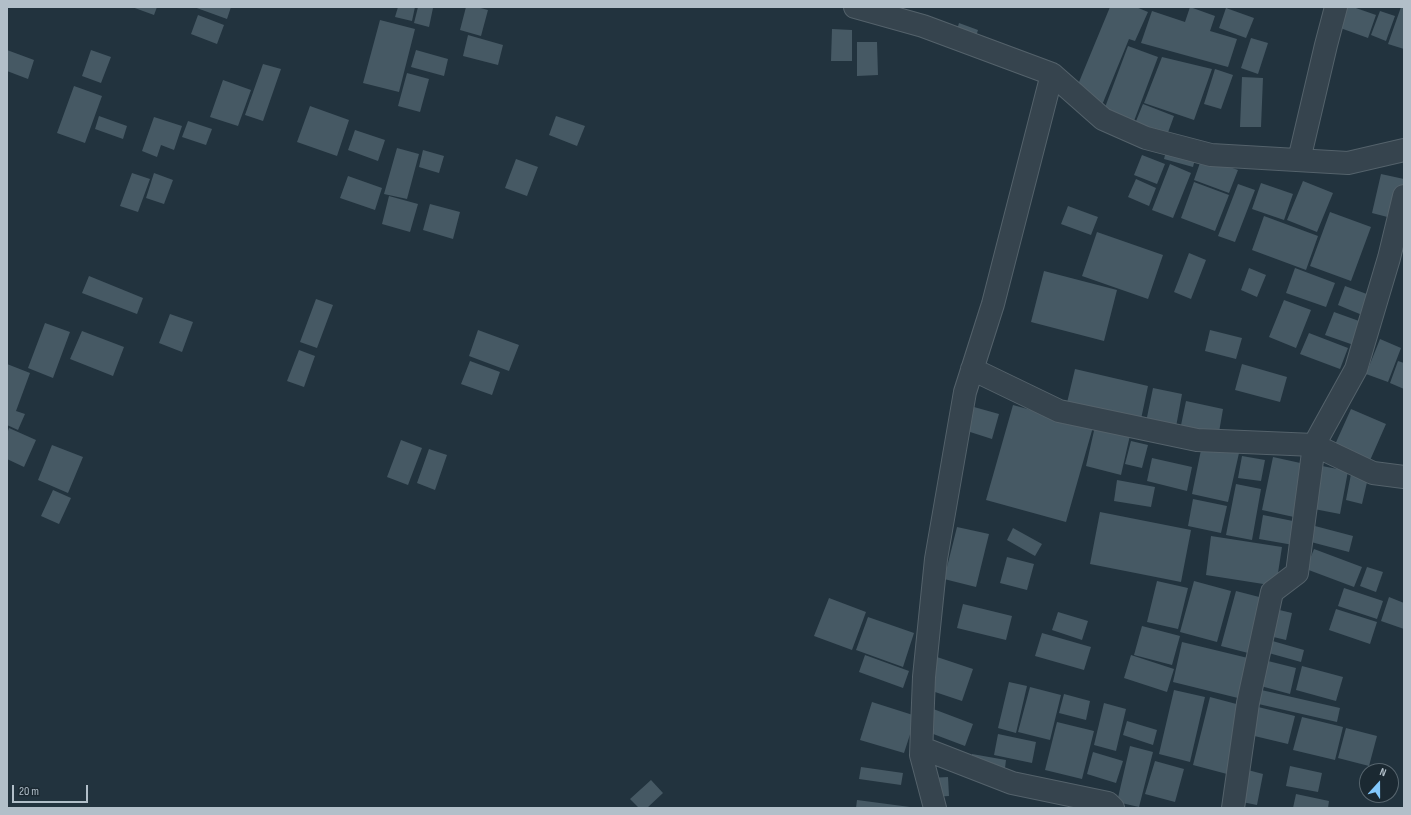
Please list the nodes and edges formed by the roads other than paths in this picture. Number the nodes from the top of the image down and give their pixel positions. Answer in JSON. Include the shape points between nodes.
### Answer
{"nodes":[{"id":1,"x":855,"y":7,"type":"edge"},
{"id":2,"x":1336,"y":7,"type":"edge"},
{"id":3,"x":1052,"y":74,"type":"junction"},
{"id":4,"x":1404,"y":150,"type":"edge"},
{"id":5,"x":1299,"y":160,"type":"junction"},
{"id":6,"x":1404,"y":196,"type":"edge"},
{"id":7,"x":972,"y":369,"type":"junction"},
{"id":8,"x":1314,"y":445,"type":"junction"},
{"id":9,"x":1404,"y":477,"type":"edge"},
{"id":10,"x":922,"y":748,"type":"junction"},
{"id":11,"x":934,"y":808,"type":"edge"},
{"id":12,"x":1113,"y":808,"type":"edge"},
{"id":13,"x":1233,"y":808,"type":"edge"}],
"edges":[{"from":1,"to":3,"type":"street","via":[[923,26]]},
{"from":2,"to":5,"type":"street"},
{"from":3,"to":5,"type":"street","via":[[1103,119],[1146,138],[1212,155]]},
{"from":3,"to":7,"type":"street","via":[[993,304]]},
{"from":4,"to":5,"type":"street","via":[[1348,162]]},
{"from":6,"to":8,"type":"street","via":[[1390,258],[1356,369]]},
{"from":7,"to":8,"type":"street","via":[[1059,411],[1197,440]]},
{"from":7,"to":10,"type":"street","via":[[965,392],[936,559],[924,677]]},
{"from":8,"to":9,"type":"street","via":[[1373,473]]},
{"from":8,"to":13,"type":"street","via":[[1296,573],[1272,592],[1248,703]]},
{"from":10,"to":11,"type":"street"},
{"from":10,"to":12,"type":"street","via":[[1012,782],[1108,803]]}]}
